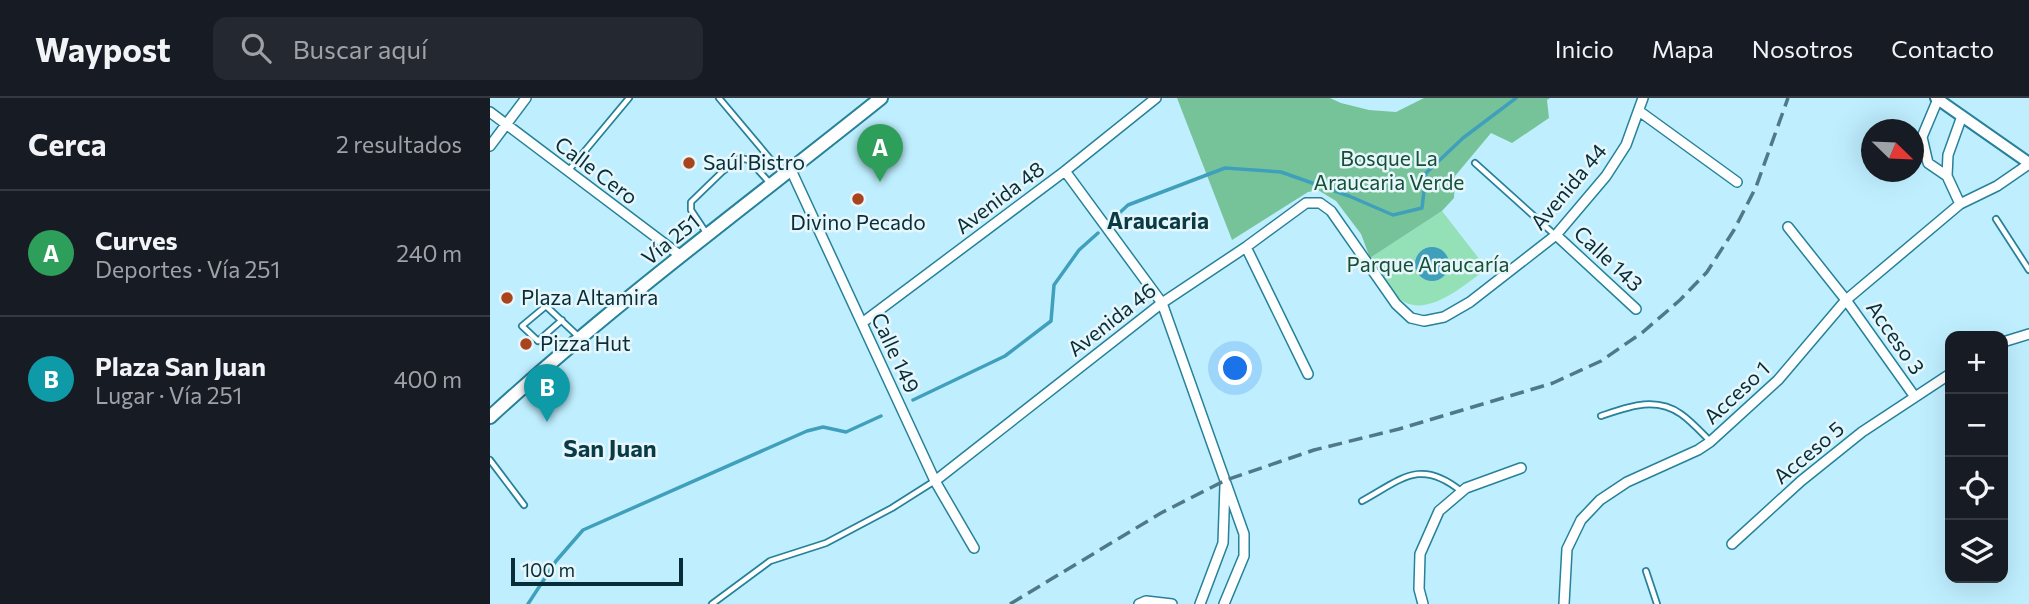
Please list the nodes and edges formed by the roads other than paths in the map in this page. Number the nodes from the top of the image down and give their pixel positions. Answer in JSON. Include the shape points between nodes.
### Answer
{"nodes":[{"id":1,"x":526,"y":98,"type":"edge"},
{"id":2,"x":629,"y":98,"type":"edge"},
{"id":3,"x":719,"y":98,"type":"edge"},
{"id":4,"x":881,"y":98,"type":"edge"},
{"id":5,"x":1156,"y":98,"type":"edge"},
{"id":6,"x":1643,"y":98,"type":"edge"},
{"id":7,"x":1937,"y":99,"type":"edge"},
{"id":8,"x":1639,"y":111,"type":"junction"},
{"id":9,"x":490,"y":112,"type":"edge"},
{"id":10,"x":1962,"y":117,"type":"junction"},
{"id":11,"x":506,"y":125,"type":"junction"},
{"id":12,"x":490,"y":146,"type":"edge"},
{"id":13,"x":1475,"y":163,"type":"dead end"},
{"id":14,"x":2029,"y":163,"type":"edge"},
{"id":15,"x":1065,"y":171,"type":"junction"},
{"id":16,"x":568,"y":172,"type":"junction"},
{"id":17,"x":788,"y":173,"type":"junction"},
{"id":18,"x":1947,"y":176,"type":"junction"},
{"id":19,"x":1737,"y":181,"type":"dead end"},
{"id":20,"x":772,"y":185,"type":"junction"},
{"id":21,"x":1960,"y":204,"type":"junction"},
{"id":22,"x":1996,"y":219,"type":"dead end"},
{"id":23,"x":1788,"y":227,"type":"dead end"},
{"id":24,"x":708,"y":235,"type":"junction"},
{"id":25,"x":1556,"y":235,"type":"junction"},
{"id":26,"x":1246,"y":247,"type":"junction"},
{"id":27,"x":681,"y":256,"type":"junction"},
{"id":28,"x":2029,"y":270,"type":"edge"},
{"id":29,"x":1846,"y":300,"type":"junction"},
{"id":30,"x":1162,"y":303,"type":"junction"},
{"id":31,"x":1636,"y":309,"type":"dead end"},
{"id":32,"x":562,"y":320,"type":"junction"},
{"id":33,"x":1424,"y":321,"type":"joint"},
{"id":34,"x":862,"y":323,"type":"junction"},
{"id":35,"x":2029,"y":334,"type":"edge"},
{"id":36,"x":580,"y":339,"type":"junction"},
{"id":37,"x":2008,"y":340,"type":"edge"},
{"id":38,"x":1308,"y":374,"type":"dead end"},
{"id":39,"x":534,"y":377,"type":"junction"},
{"id":40,"x":1945,"y":377,"type":"edge"},
{"id":41,"x":1915,"y":397,"type":"junction"},
{"id":42,"x":490,"y":410,"type":"edge"},
{"id":43,"x":1601,"y":416,"type":"dead end"},
{"id":44,"x":490,"y":417,"type":"edge"},
{"id":45,"x":1710,"y":442,"type":"junction"},
{"id":46,"x":490,"y":460,"type":"edge"},
{"id":47,"x":1521,"y":468,"type":"dead end"},
{"id":48,"x":1226,"y":480,"type":"junction"},
{"id":49,"x":935,"y":481,"type":"junction"},
{"id":50,"x":1462,"y":491,"type":"junction"},
{"id":51,"x":1362,"y":500,"type":"dead end"},
{"id":52,"x":524,"y":505,"type":"dead end"},
{"id":53,"x":1732,"y":544,"type":"dead end"},
{"id":54,"x":974,"y":548,"type":"dead end"},
{"id":55,"x":1646,"y":571,"type":"dead end"},
{"id":56,"x":712,"y":604,"type":"edge"},
{"id":57,"x":1139,"y":604,"type":"edge"},
{"id":58,"x":1172,"y":604,"type":"edge"},
{"id":59,"x":1200,"y":604,"type":"edge"},
{"id":60,"x":1224,"y":604,"type":"edge"},
{"id":61,"x":1423,"y":604,"type":"edge"},
{"id":62,"x":1564,"y":604,"type":"edge"},
{"id":63,"x":1657,"y":604,"type":"edge"}],
"edges":[{"from":1,"to":11,"type":"street"},
{"from":2,"to":16,"type":"lane"},
{"from":3,"to":17,"type":"lane"},
{"from":4,"to":17,"type":"main road","name":"Vía 251"},
{"from":5,"to":15,"type":"street","name":"Avenida 48"},
{"from":6,"to":8,"type":"street","name":"Avenida 44"},
{"from":7,"to":10,"type":"street"},
{"from":7,"to":18,"type":"street","via":[[1922,137],[1928,163]]},
{"from":8,"to":19,"type":"street"},
{"from":8,"to":25,"type":"street","name":"Avenida 44","via":[[1626,145],[1606,176]]},
{"from":9,"to":11,"type":"street","name":"Calle Cero"},
{"from":10,"to":14,"type":"street"},
{"from":10,"to":18,"type":"street","via":[[1948,155]]},
{"from":11,"to":12,"type":"street"},
{"from":11,"to":16,"type":"street","name":"Calle Cero"},
{"from":13,"to":25,"type":"lane"},
{"from":14,"to":21,"type":"street","name":"Acceso 1"},
{"from":15,"to":30,"type":"street"},
{"from":15,"to":34,"type":"street","name":"Avenida 48"},
{"from":16,"to":27,"type":"street","name":"Calle Cero"},
{"from":17,"to":20,"type":"main road","name":"Vía 251"},
{"from":17,"to":34,"type":"street","name":"Calle 149"},
{"from":18,"to":21,"type":"street"},
{"from":20,"to":24,"type":"main road","name":"Vía 251"},
{"from":20,"to":24,"type":"lane","via":[[749,160],[740,159],[723,171],[691,202],[691,210]]},
{"from":21,"to":29,"type":"street","name":"Acceso 1"},
{"from":22,"to":28,"type":"lane"},
{"from":23,"to":29,"type":"street","name":"Acceso 3"},
{"from":24,"to":27,"type":"main road","name":"Vía 251"},
{"from":25,"to":31,"type":"street","name":"Calle 143"},
{"from":25,"to":33,"type":"street","name":"Avenida 44","via":[[1470,302],[1444,317]]},
{"from":26,"to":30,"type":"street","name":"Avenida 46"},
{"from":26,"to":33,"type":"street","name":"Avenida 46","via":[[1306,203],[1320,203],[1331,211],[1396,304],[1411,318]]},
{"from":26,"to":38,"type":"street"},
{"from":27,"to":36,"type":"main road","name":"Vía 251"},
{"from":29,"to":41,"type":"street","name":"Acceso 3"},
{"from":29,"to":45,"type":"street","name":"Acceso 1","via":[[1779,380]]},
{"from":30,"to":48,"type":"street"},
{"from":30,"to":49,"type":"street","name":"Avenida 46"},
{"from":32,"to":32,"type":"lane","via":[[544,306],[523,326],[538,341]]},
{"from":32,"to":36,"type":"lane"},
{"from":34,"to":49,"type":"street","name":"Calle 149"},
{"from":35,"to":37,"type":"street"},
{"from":36,"to":39,"type":"main road","name":"Vía 251"},
{"from":39,"to":42,"type":"street"},
{"from":39,"to":44,"type":"main road","name":"Vía 251"},
{"from":40,"to":41,"type":"street","name":"Acceso 5"},
{"from":41,"to":53,"type":"street","name":"Acceso 5","via":[[1801,481]]},
{"from":43,"to":45,"type":"lane","via":[[1635,405],[1666,407],[1682,415]]},
{"from":45,"to":62,"type":"street","name":"Acceso 1","via":[[1627,482],[1581,520],[1567,549]]},
{"from":46,"to":52,"type":"lane"},
{"from":47,"to":50,"type":"street"},
{"from":48,"to":59,"type":"street","via":[[1223,543]]},
{"from":48,"to":60,"type":"street","via":[[1244,534],[1244,556]]},
{"from":49,"to":54,"type":"street","name":"Calle 149"},
{"from":49,"to":56,"type":"lane","via":[[826,543],[770,561]]},
{"from":50,"to":51,"type":"lane","via":[[1435,474],[1421,473]]},
{"from":50,"to":61,"type":"street","via":[[1439,511],[1420,554]]},
{"from":55,"to":63,"type":"lane"},
{"from":57,"to":58,"type":"street"}]}
